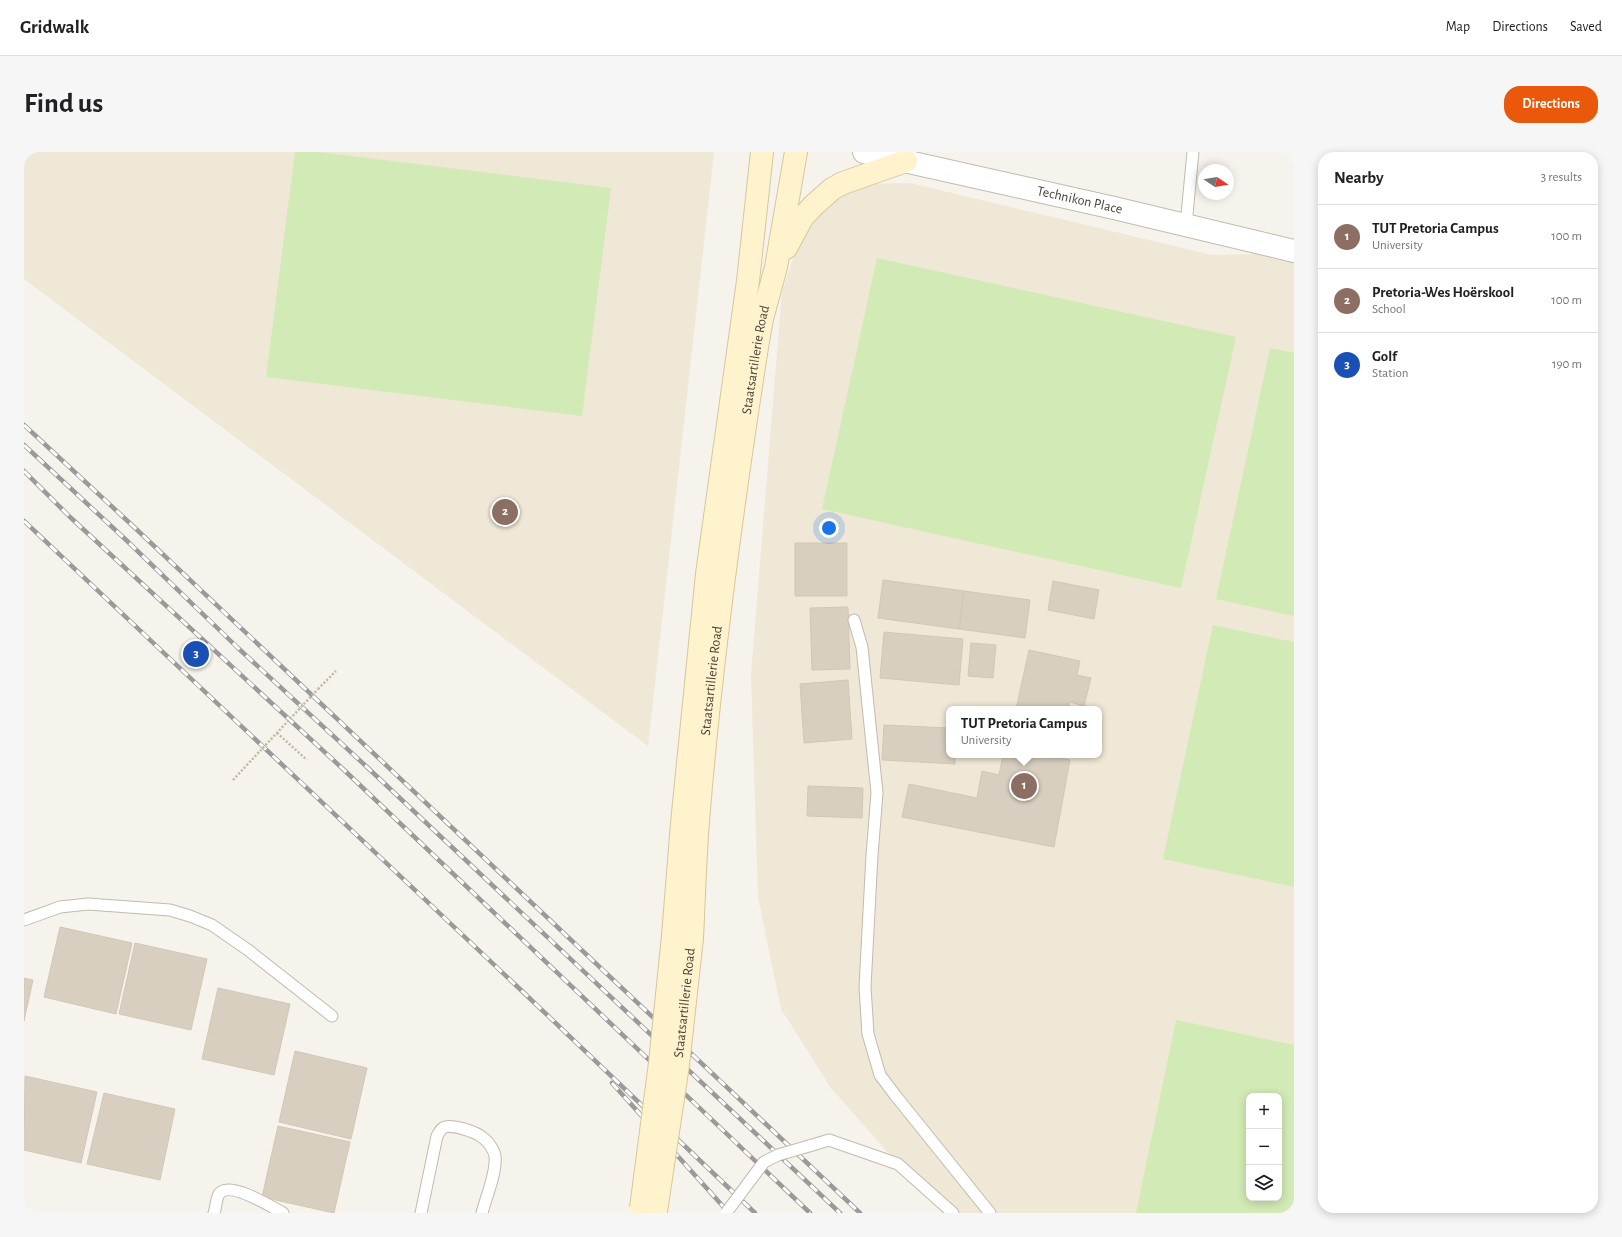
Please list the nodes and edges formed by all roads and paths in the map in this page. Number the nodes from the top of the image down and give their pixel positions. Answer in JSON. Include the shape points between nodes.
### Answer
{"nodes":[{"id":1,"x":762,"y":152,"type":"edge"},
{"id":2,"x":777,"y":152,"type":"edge"},
{"id":3,"x":796,"y":152,"type":"edge"},
{"id":4,"x":864,"y":152,"type":"edge"},
{"id":5,"x":1193,"y":152,"type":"edge"},
{"id":6,"x":898,"y":156,"type":"edge"},
{"id":7,"x":1186,"y":225,"type":"junction"},
{"id":8,"x":1294,"y":251,"type":"edge"},
{"id":9,"x":776,"y":267,"type":"junction"},
{"id":10,"x":748,"y":281,"type":"junction"},
{"id":11,"x":854,"y":620,"type":"dead end"},
{"id":12,"x":336,"y":671,"type":"dead end"},
{"id":13,"x":277,"y":733,"type":"junction"},
{"id":14,"x":307,"y":760,"type":"dead end"},
{"id":15,"x":233,"y":780,"type":"dead end"},
{"id":16,"x":24,"y":920,"type":"edge"},
{"id":17,"x":683,"y":937,"type":"junction"},
{"id":18,"x":332,"y":1016,"type":"dead end"},
{"id":19,"x":648,"y":1211,"type":"edge"},
{"id":20,"x":214,"y":1213,"type":"edge"},
{"id":21,"x":283,"y":1213,"type":"edge"},
{"id":22,"x":421,"y":1213,"type":"edge"},
{"id":23,"x":482,"y":1213,"type":"edge"},
{"id":24,"x":726,"y":1213,"type":"edge"},
{"id":25,"x":953,"y":1213,"type":"edge"},
{"id":26,"x":990,"y":1213,"type":"edge"}],
"edges":[{"from":1,"to":10,"type":"street","name":"Staatsartillerie Road"},
{"from":2,"to":10,"type":"street"},
{"from":3,"to":9,"type":"street","name":"Staatsartillerie Road"},
{"from":4,"to":6,"type":"street","name":"Technikon Place"},
{"from":5,"to":7,"type":"lane"},
{"from":6,"to":7,"type":"street","name":"Technikon Place"},
{"from":6,"to":9,"type":"street","via":[[842,182],[814,205],[802,218]]},
{"from":7,"to":8,"type":"street","name":"Technikon Place"},
{"from":9,"to":17,"type":"street","name":"Staatsartillerie Road","via":[[758,341],[714,659],[698,822]]},
{"from":10,"to":17,"type":"street","name":"Staatsartillerie Road","via":[[707,574],[682,822]]},
{"from":11,"to":26,"type":"lane","via":[[862,647],[877,793],[865,987],[868,1034],[880,1075]]},
{"from":12,"to":13,"type":"path","bridge":true},
{"from":13,"to":14,"type":"path"},
{"from":13,"to":15,"type":"path","bridge":true},
{"from":16,"to":18,"type":"lane","via":[[60,907],[88,904],[170,910],[190,916],[212,925],[248,950]]},
{"from":17,"to":19,"type":"street","name":"Staatsartillerie Road","bridge":true,"via":[[660,1062]]},
{"from":20,"to":21,"type":"lane","via":[[219,1194],[232,1189],[250,1195]]},
{"from":22,"to":23,"type":"lane","via":[[437,1136],[441,1129],[447,1126],[461,1128],[484,1138],[495,1156],[495,1165]]},
{"from":24,"to":25,"type":"lane","bridge":true,"via":[[764,1162],[778,1155],[829,1140],[898,1164]]}]}
